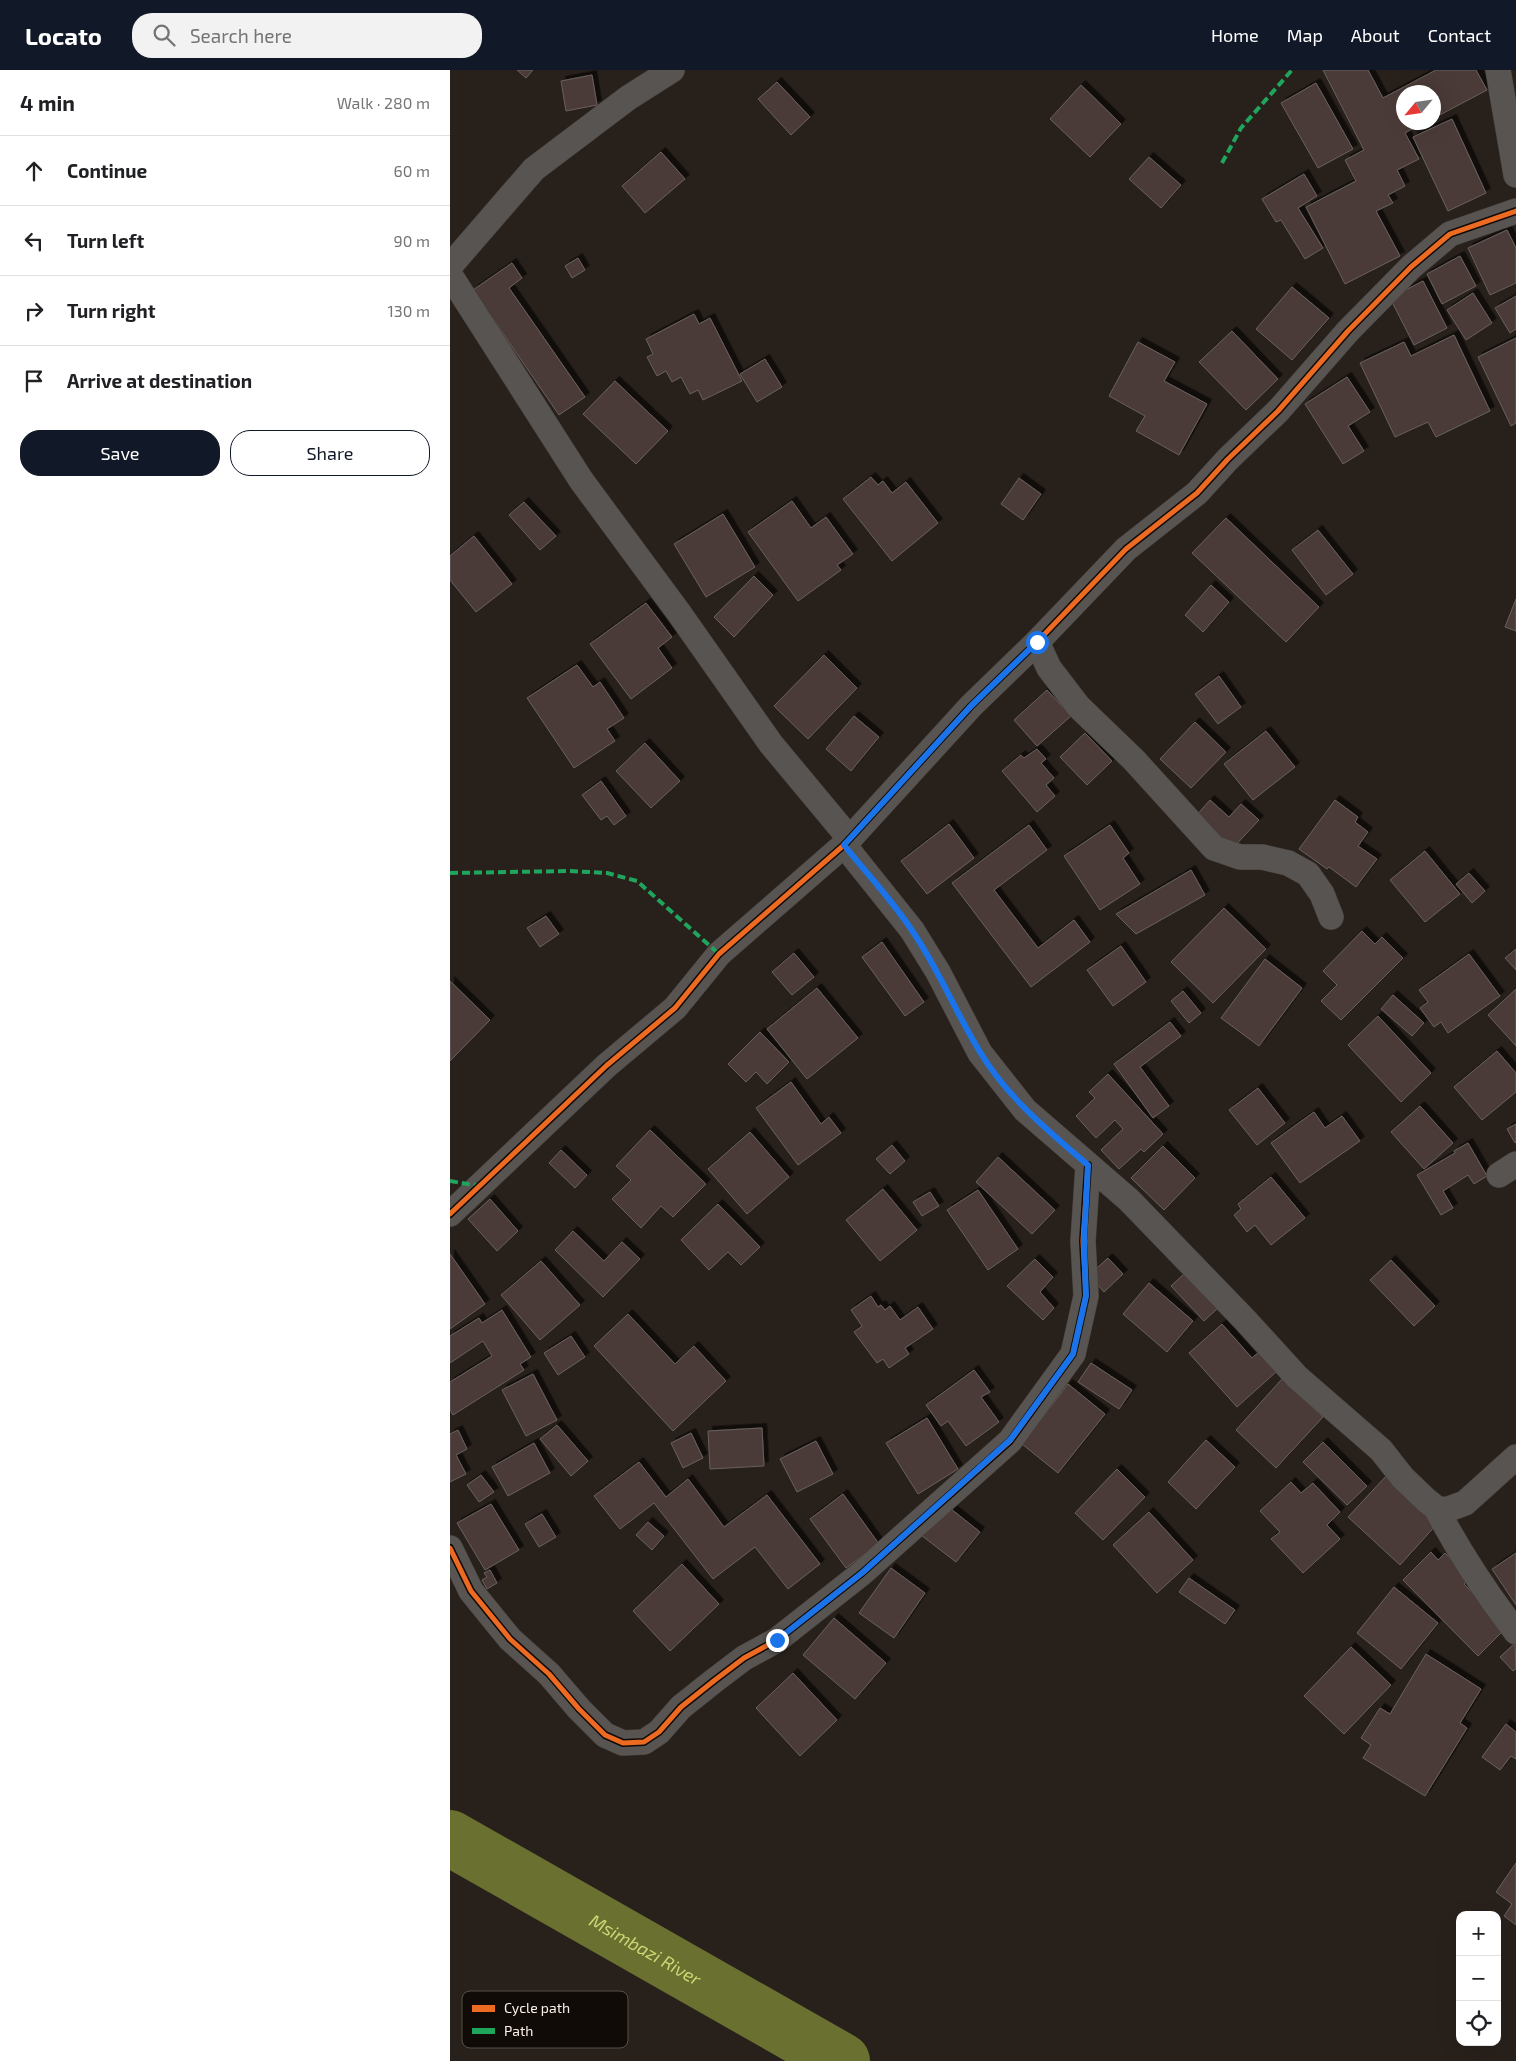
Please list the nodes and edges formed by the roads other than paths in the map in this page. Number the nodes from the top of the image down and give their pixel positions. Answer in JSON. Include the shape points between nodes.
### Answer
{"nodes":[{"id":1,"x":672,"y":70,"type":"edge"},
{"id":2,"x":1498,"y":70,"type":"edge"},
{"id":3,"x":1516,"y":176,"type":"edge"},
{"id":4,"x":1516,"y":211,"type":"edge"},
{"id":5,"x":450,"y":266,"type":"edge"},
{"id":6,"x":450,"y":275,"type":"edge"},
{"id":7,"x":1037,"y":642,"type":"junction"},
{"id":8,"x":847,"y":842,"type":"junction"},
{"id":9,"x":1331,"y":917,"type":"dead end"},
{"id":10,"x":1088,"y":1165,"type":"junction"},
{"id":11,"x":450,"y":1214,"type":"edge"},
{"id":12,"x":1516,"y":1457,"type":"edge"},
{"id":13,"x":1436,"y":1508,"type":"junction"},
{"id":14,"x":450,"y":1548,"type":"edge"},
{"id":15,"x":1516,"y":1632,"type":"edge"}],
"edges":[{"from":1,"to":5,"type":"street","via":[[628,98],[534,169]]},
{"from":2,"to":3,"type":"street"},
{"from":4,"to":7,"type":"street","via":[[1450,234],[1411,267],[1197,493],[1126,550]]},
{"from":6,"to":8,"type":"street","via":[[581,480],[771,744]]},
{"from":7,"to":8,"type":"street","via":[[971,706]]},
{"from":7,"to":9,"type":"street","via":[[1049,668],[1078,706],[1134,760],[1214,848],[1240,856],[1288,863],[1308,874],[1322,894]]},
{"from":8,"to":10,"type":"street","via":[[912,930],[980,1053],[1000,1080],[1026,1110]]},
{"from":8,"to":11,"type":"street","via":[[719,954],[675,1008],[606,1066]]},
{"from":10,"to":13,"type":"street","via":[[1129,1200],[1297,1378],[1380,1450],[1403,1478]]},
{"from":10,"to":14,"type":"street","via":[[1084,1241],[1086,1296],[1073,1354],[1010,1440],[862,1573],[777,1640],[744,1658],[715,1680],[644,1742],[623,1743],[605,1735],[578,1709],[549,1674],[510,1639],[471,1591]]},
{"from":12,"to":13,"type":"street","via":[[1465,1503],[1446,1510]]},
{"from":13,"to":15,"type":"street","via":[[1484,1590]]}]}
